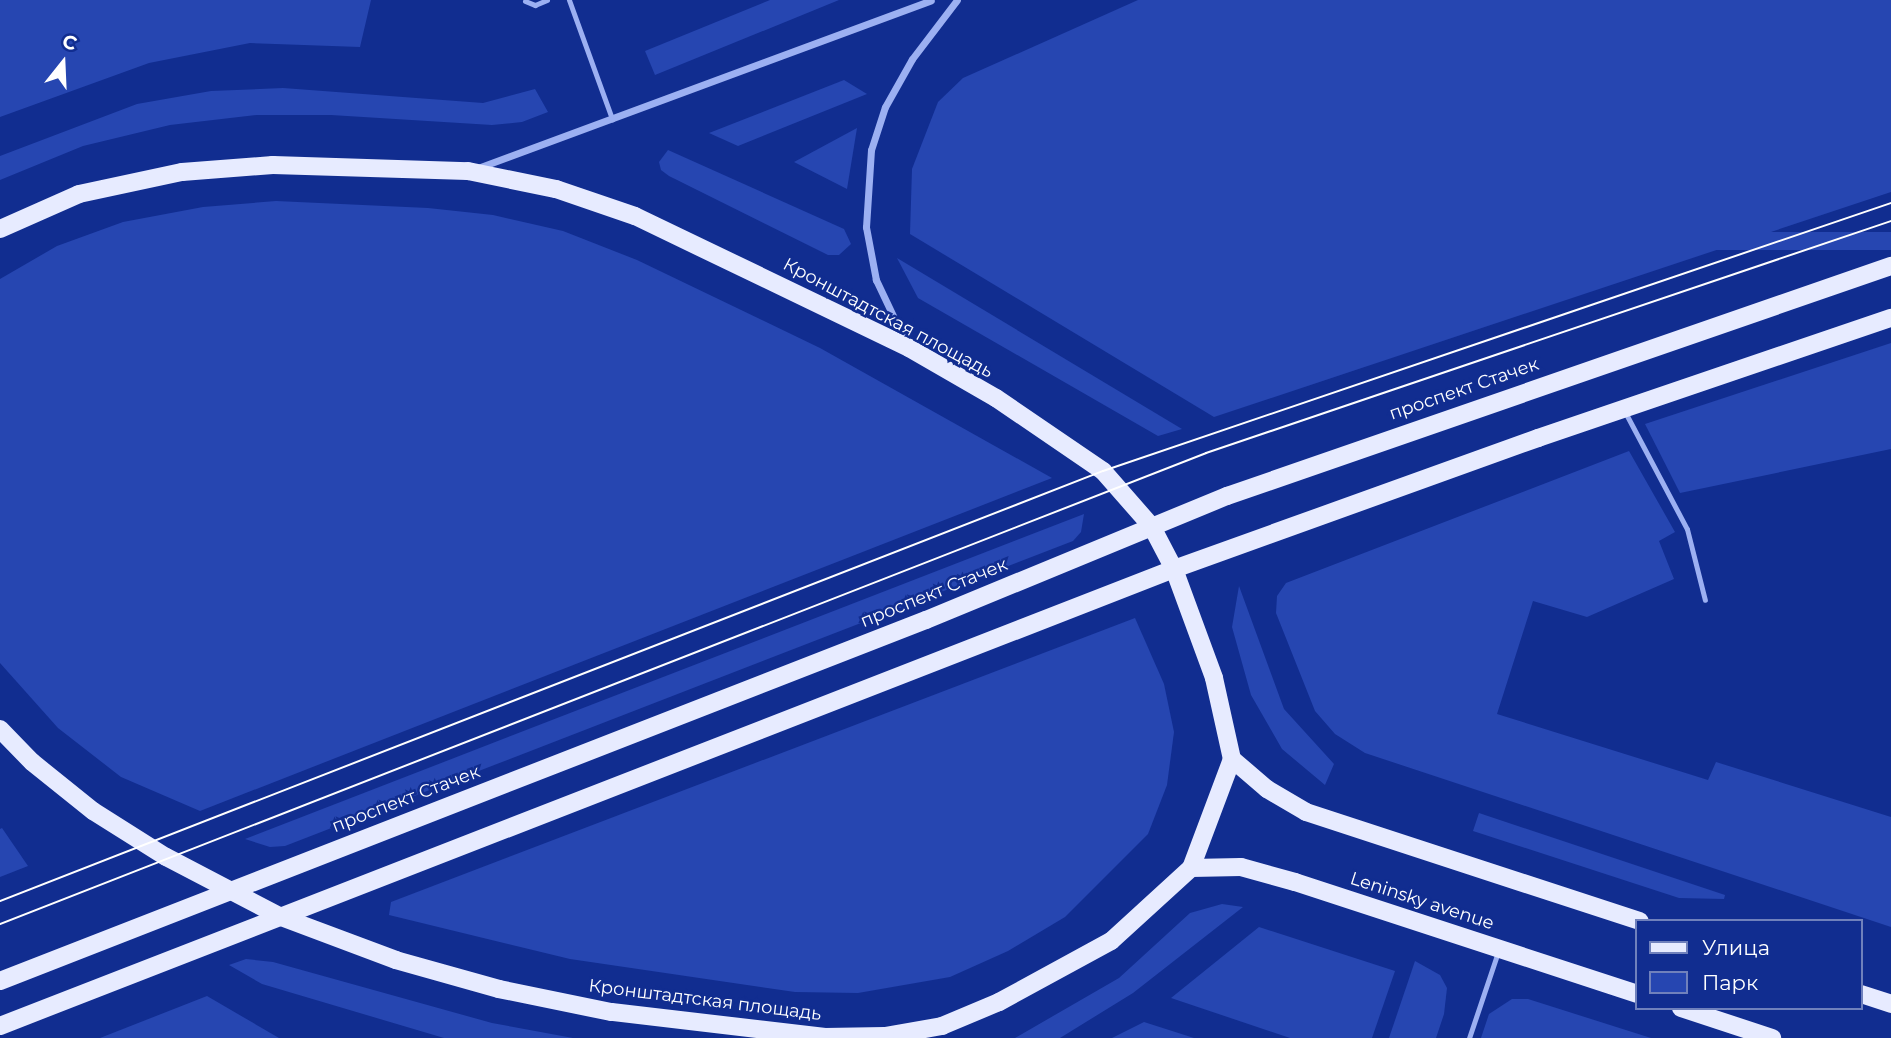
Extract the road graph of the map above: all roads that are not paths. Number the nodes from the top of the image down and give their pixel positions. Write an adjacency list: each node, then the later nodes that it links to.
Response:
1 (547, 0): 5 (lane)
2 (569, 0): 6 (lane)
3 (931, 0): 6 (street)
4 (957, 0): 11 (street)
5 (525, 1)
6 (612, 119): 7 (street)
7 (468, 171): 8 (main road, Кронштадтская площадь); 11 (main road, Кронштадтская площадь)
8 (0, 229)
9 (1891, 266): 13 (main road, проспект Стачек)
10 (1891, 318): 12 (main road)
11 (909, 348): 13 (main road, Кронштадтская площадь)
12 (1624, 409): 14 (main road); 15 (lane)
13 (1152, 527): 14 (main road, Кронштадтская площадь); 19 (main road, проспект Стачек)
14 (1174, 569): 17 (main road, Кронштадтская площадь); 20 (main road)
15 (1706, 600)
16 (0, 729): 19 (main road, Кронштадтская площадь)
17 (1232, 760): 18 (main road, Кронштадтская площадь); 21 (main road)
18 (1191, 868): 20 (main road, Кронштадтская площадь); 22 (main road, Leninsky avenue)
19 (229, 890): 20 (main road, Кронштадтская площадь); 23 (main road, проспект Стачек)
20 (281, 917): 28 (main road)
21 (1636, 920)
22 (1499, 949): 24 (main road, Leninsky avenue); 29 (lane)
23 (0, 981)
24 (1636, 994)
25 (1863, 995): 26 (main road)
26 (1891, 1004)
27 (1687, 1010): 30 (main road)
28 (0, 1026)
29 (1469, 1038)
30 (1772, 1038)

